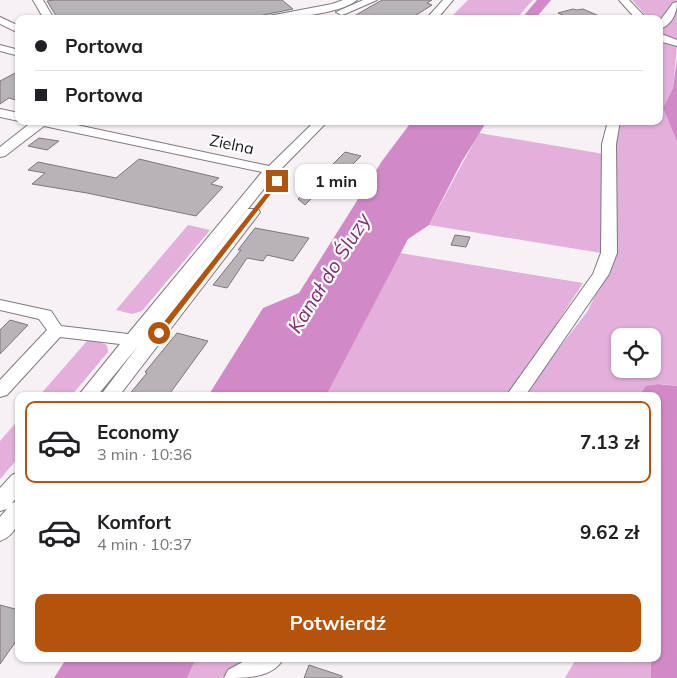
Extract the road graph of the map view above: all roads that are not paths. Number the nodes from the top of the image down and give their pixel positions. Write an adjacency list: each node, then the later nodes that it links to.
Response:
1 (38, 0): 10 (street)
2 (320, 0): 9 (street)
3 (352, 0): 9 (street)
4 (372, 0): 12 (street)
5 (448, 0): 13 (street)
6 (458, 0): 14 (street)
7 (624, 0): 15 (street)
8 (677, 5): 17 (street)
9 (334, 7): 11 (street)
10 (47, 15)
11 (291, 15)
12 (324, 15)
13 (435, 15)
14 (446, 15)
15 (638, 15)
16 (0, 20): 18 (street)
17 (663, 24)
18 (15, 28)
19 (663, 40): 20 (street)
20 (677, 44)
21 (0, 48): 22 (street)
22 (15, 52)
23 (0, 113): 24 (street)
24 (15, 116)
25 (36, 125): 30 (street)
26 (55, 125): 31 (street, Zielna)
27 (318, 125): 31 (street)
28 (330, 125): 31 (street)
29 (613, 125): 40 (street)
30 (0, 153)
31 (278, 171): 32 (street)
32 (235, 225): 35 (street); 36 (street)
33 (0, 305): 34 (street)
34 (56, 331): 35 (street); 37 (street)
35 (132, 340): 36 (street); 38 (street)
36 (151, 344): 39 (street)
37 (0, 391)
38 (90, 392)
39 (112, 392)
40 (518, 392)
41 (15, 485): 42 (street)
42 (0, 503)
43 (15, 514): 44 (street)
44 (0, 532)
45 (266, 662): 46 (street)
46 (237, 678)

